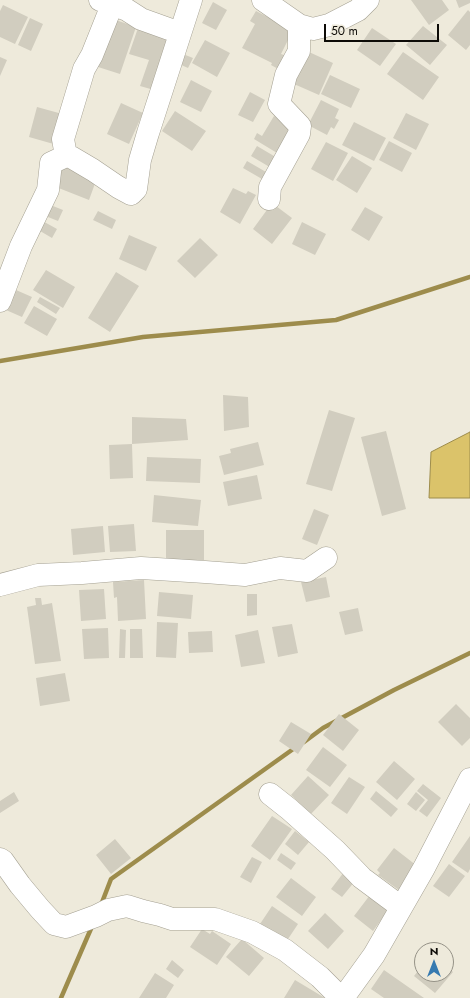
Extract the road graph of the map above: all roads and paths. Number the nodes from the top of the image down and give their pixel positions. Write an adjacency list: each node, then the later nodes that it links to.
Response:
1 (191, 0): 6 (street)
2 (262, 0): 5 (street)
3 (368, 0): 5 (street)
4 (108, 2): 6 (street); 7 (street)
5 (299, 25): 8 (street)
6 (180, 33): 7 (street)
7 (66, 156): 9 (street)
8 (269, 199)
9 (0, 300)
10 (326, 558): 11 (street)
11 (0, 585)
12 (470, 779): 15 (street)
13 (270, 794): 17 (street)
14 (470, 812): 15 (street)
15 (446, 826): 17 (street)
16 (0, 859): 18 (street)
17 (401, 907): 18 (street)
18 (342, 998)

